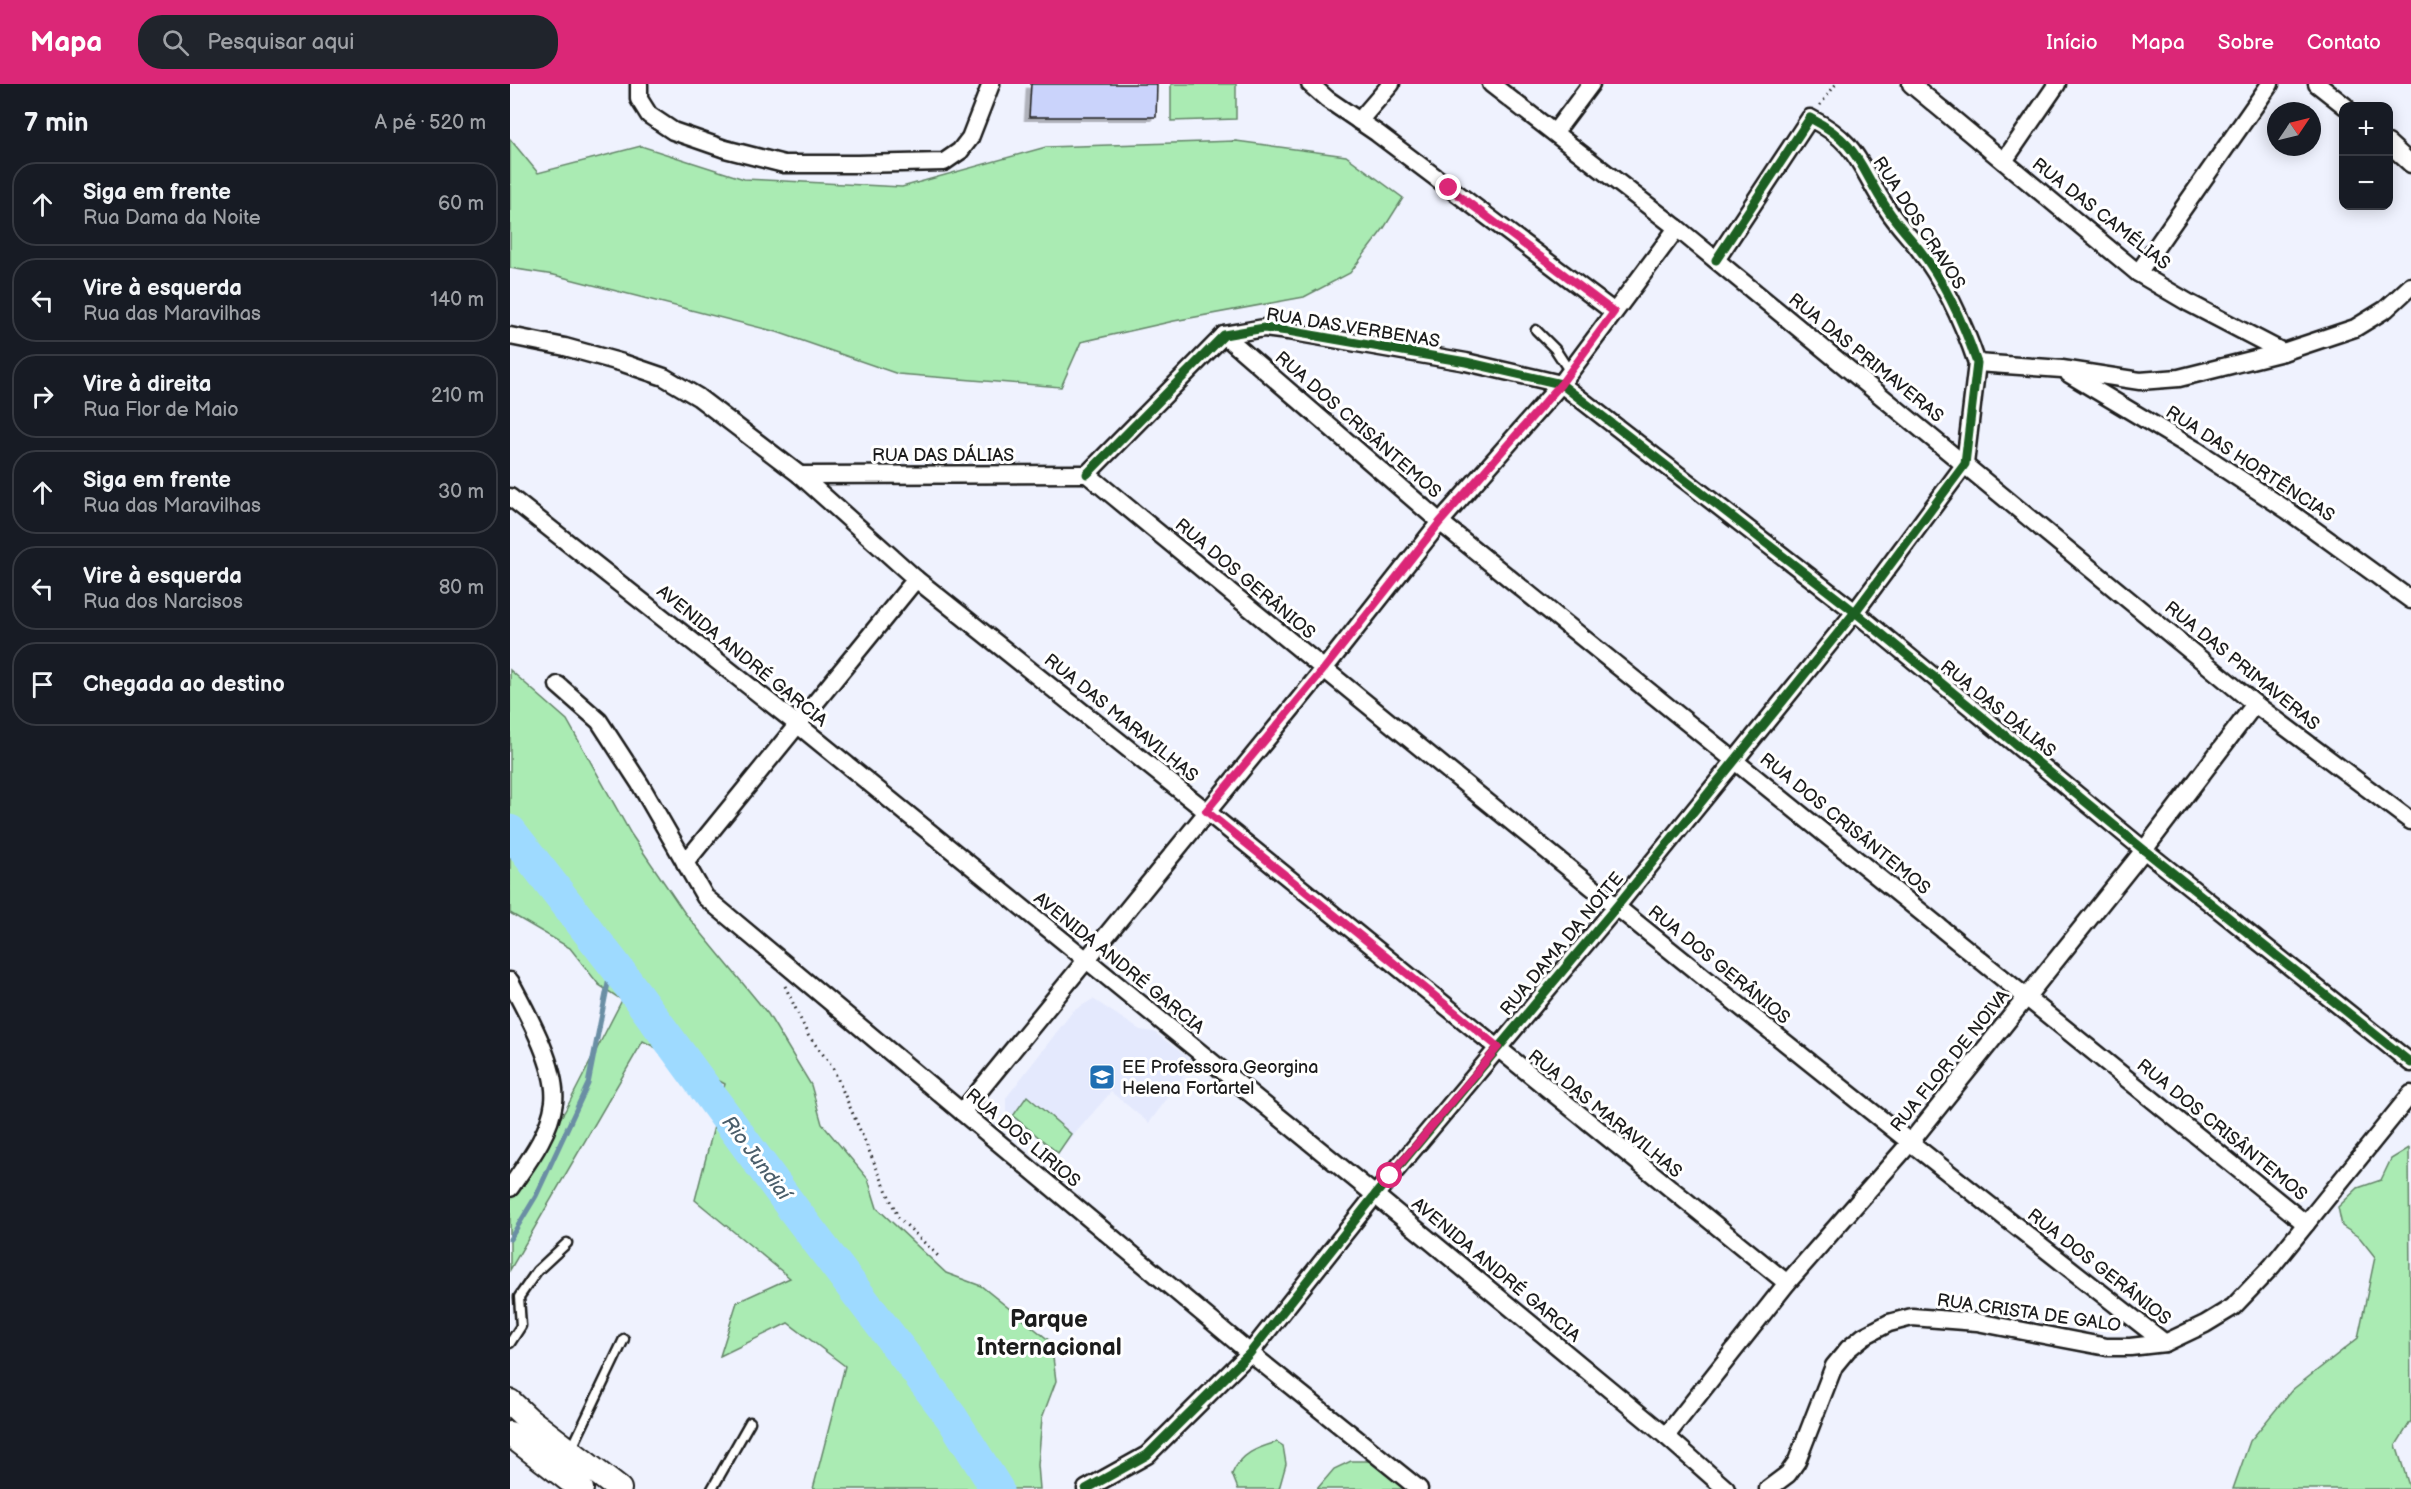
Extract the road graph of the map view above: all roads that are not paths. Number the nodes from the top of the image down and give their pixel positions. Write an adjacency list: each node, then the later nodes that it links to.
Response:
1 (639, 84): 2 (street)
2 (991, 84)
3 (1310, 84): 12 (street)
4 (1391, 84): 12 (street)
5 (1491, 84): 13 (street, RUA DAS PRIMAVERAS)
6 (1591, 84): 13 (street)
7 (1911, 84): 15 (street, RUA DAS CAMÉLIAS)
8 (2057, 84): 15 (street)
9 (2270, 84): 19 (street)
10 (2318, 84): 11 (street)
11 (2340, 102)
12 (1359, 122): 21 (street)
13 (1555, 132): 17 (street, RUA DAS PRIMAVERAS)
14 (2393, 148): 16 (street)
15 (2004, 161): 19 (street, RUA DAS CAMÉLIAS)
16 (2411, 164)
17 (1677, 228): 18 (street, RUA DAS PRIMAVERAS); 21 (street)
18 (1716, 260): 26 (street, RUA DOS CRAVOS); 29 (street, RUA DAS PRIMAVERAS)
19 (2138, 273): 25 (street, RUA DAS CAMÉLIAS)
20 (2411, 286): 25 (street)
21 (1614, 312): 28 (street)
22 (1536, 330): 28 (lane)
23 (1224, 335): 28 (street, RUA DAS VERBENAS); 30 (street); 34 (street, RUA DOS CRISÂNTEMOS)
24 (510, 336): 31 (street, RUA DAS MARAVILHAS)
25 (2283, 352): 27 (street)
26 (1977, 363): 27 (street); 29 (street, RUA DAMA DA NOITE)
27 (2062, 369): 36 (street, RUA DAS HORTÊNCIAS)
28 (1566, 378): 34 (street); 37 (street, RUA DAS DÁLIAS)
29 (1965, 464): 37 (street, RUA DAMA DA NOITE); 40 (street, RUA DAS PRIMAVERAS)
30 (1087, 474): 31 (street, RUA DAS DÁLIAS); 38 (street, RUA DOS GERÂNIOS)
31 (800, 475): 35 (street, RUA DAS MARAVILHAS)
32 (510, 489): 33 (street, AVENIDA ANDRÉ GARCIA)
33 (516, 502): 41 (street, AVENIDA ANDRÉ GARCIA)
34 (1440, 522): 38 (street); 42 (street, RUA DOS CRISÂNTEMOS)
35 (916, 579): 41 (street); 43 (street, RUA DAS MARAVILHAS)
36 (2411, 600)
37 (1855, 612): 42 (street, RUA DAMA DA NOITE); 45 (street, RUA DAS DÁLIAS)
38 (1324, 669): 43 (street); 47 (street, RUA DOS GERÂNIOS)
39 (558, 686): 46 (street, RUA DOS LIRIOS)
40 (2255, 704): 44 (street, RUA DAS PRIMAVERAS); 45 (street, RUA FLOR DE NOIVA)
41 (797, 724): 46 (street); 48 (street, AVENIDA ANDRÉ GARCIA)
42 (1735, 760): 47 (street, RUA DAMA DA NOITE); 50 (street, RUA DOS CRISÂNTEMOS)
43 (1206, 811): 48 (street); 51 (street, RUA DAS MARAVILHAS)
44 (2411, 821)
45 (2144, 850): 50 (street, RUA FLOR DE NOIVA); 52 (street, RUA DAS DÁLIAS)
46 (685, 863): 54 (street, RUA DOS LIRIOS)
47 (1617, 906): 51 (street, RUA DAMA DA NOITE); 55 (street, RUA DOS GERÂNIOS)
48 (1087, 962): 54 (street); 57 (street, AVENIDA ANDRÉ GARCIA)
49 (510, 981): 56 (street)
50 (2027, 997): 55 (street, RUA FLOR DE NOIVA); 58 (street, RUA DOS CRISÂNTEMOS)
51 (1498, 1047): 57 (street, RUA DAMA DA NOITE); 60 (street, RUA DAS MARAVILHAS)
52 (2411, 1063)
53 (2411, 1094): 58 (street, RUA CRISTA DE GALO)
54 (962, 1112): 64 (street, RUA DOS LIRIOS)
55 (1909, 1144): 60 (street, RUA FLOR DE NOIVA); 63 (street, RUA DOS GERÂNIOS)
56 (510, 1188)
57 (1375, 1195): 64 (street, RUA DAMA DA NOITE); 68 (street, AVENIDA ANDRÉ GARCIA)
58 (2306, 1224): 63 (street, RUA CRISTA DE GALO)
59 (567, 1243): 62 (lane)
60 (1787, 1283): 68 (street, RUA FLOR DE NOIVA)
61 (624, 1340): 69 (lane)
62 (510, 1343)
63 (2165, 1343): 76 (street, RUA CRISTA DE GALO)
64 (1250, 1353): 73 (street, RUA DAMA DA NOITE); 74 (street, RUA DOS LIRIOS)
65 (510, 1402): 69 (main road)
66 (750, 1422): 72 (lane)
67 (510, 1434): 70 (main road)
68 (1666, 1436): 75 (street, AVENIDA ANDRÉ GARCIA)
69 (570, 1452): 71 (main road)
70 (581, 1489)
71 (619, 1489)
72 (712, 1489)
73 (1086, 1489)
74 (1419, 1489)
75 (1726, 1489)
76 (1768, 1489)

